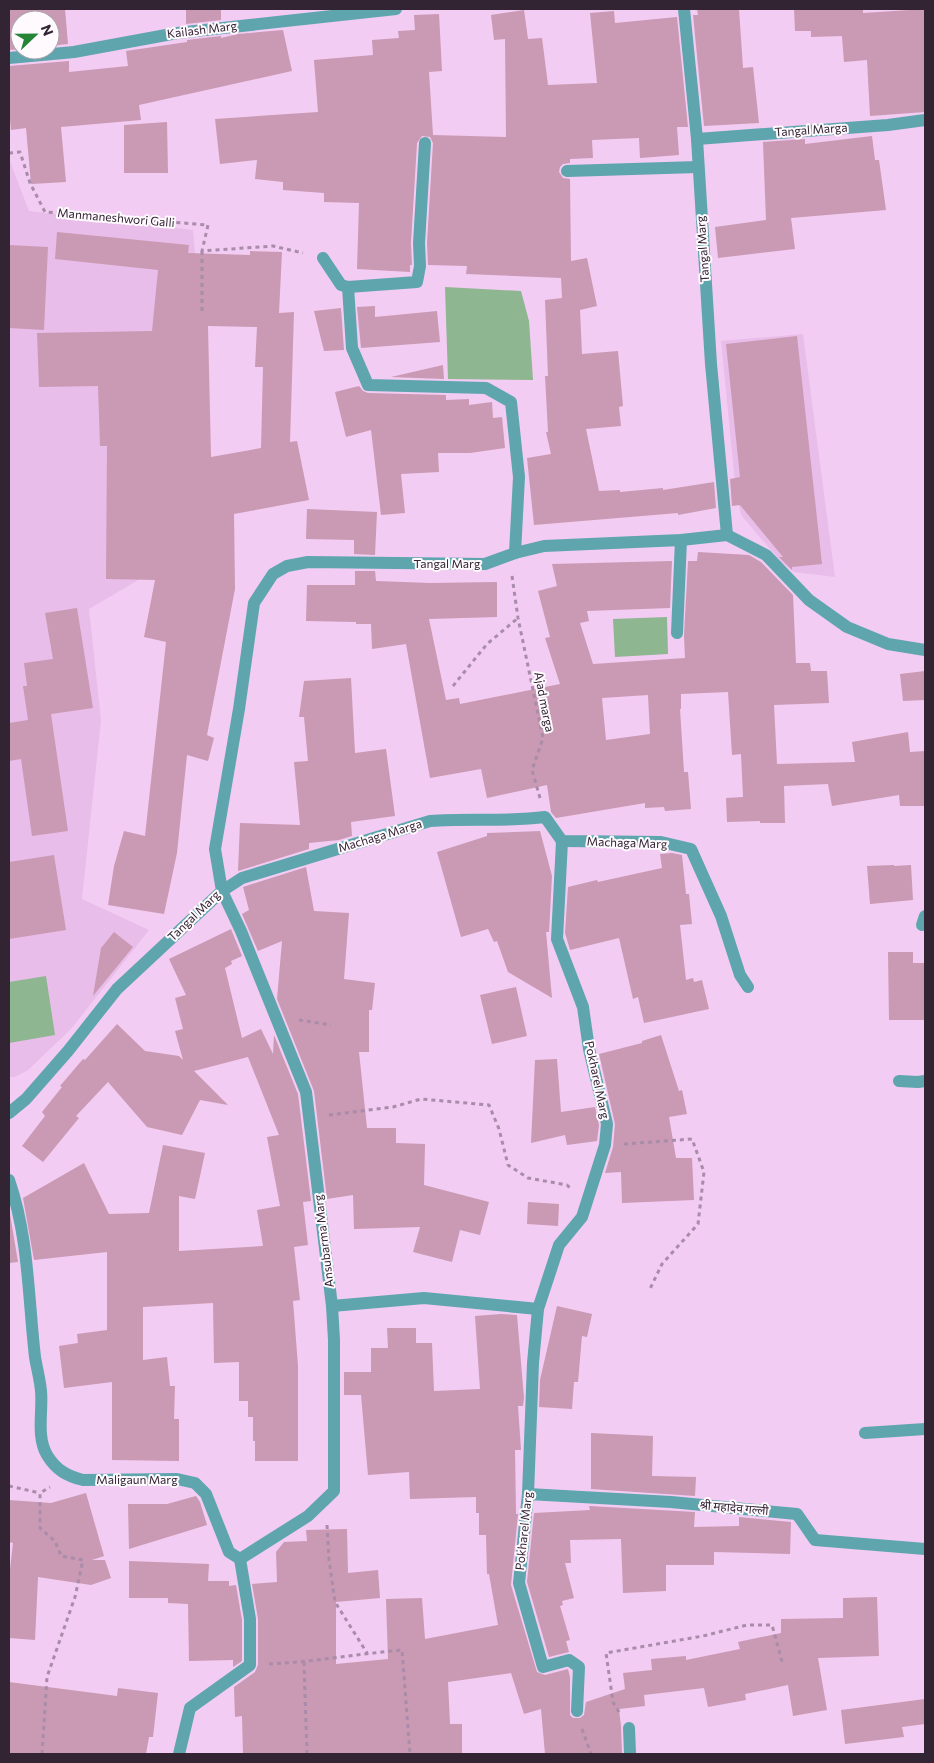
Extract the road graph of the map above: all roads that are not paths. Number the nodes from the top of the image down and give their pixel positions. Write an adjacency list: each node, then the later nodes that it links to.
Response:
1 (396, 9): 3 (street, Kailash Marg)
2 (684, 9): 5 (street, Tangal Marg)
3 (9, 58)
4 (925, 120): 5 (street, Tangal Marga)
5 (697, 139): 7 (street, Tangal Marg)
6 (425, 143): 10 (street)
7 (698, 167): 8 (street); 11 (street, Tangal Marg)
8 (567, 172)
9 (323, 258): 10 (street)
10 (348, 287): 13 (street)
11 (727, 535): 12 (street, Tangal Marg); 15 (street)
12 (681, 540): 13 (street, Tangal Marg); 14 (street)
13 (515, 553): 17 (street, Tangal Marg)
14 (678, 633)
15 (925, 650)
16 (562, 841): 17 (street, Machaga Marga); 18 (street, Machaga Marg); 24 (street, Pokharel Marg)
17 (222, 890): 21 (street, Tangal Marg); 23 (street, Ansubarma Marg)
18 (748, 987)
19 (899, 1081): 20 (street)
20 (925, 1081)
21 (9, 1113)
22 (9, 1180): 29 (street, Maligaun Marg)
23 (332, 1306): 24 (street); 29 (street, Ansubarma Marg)
24 (538, 1309): 27 (street, Pokharel Marg)
25 (925, 1429): 26 (street)
26 (865, 1433)
27 (528, 1494): 28 (street, श्री महादेव गल्ली); 30 (street, Pokharel Marg)
28 (925, 1549)
29 (240, 1559): 32 (street)
30 (577, 1711)
31 (629, 1728): 33 (street)
32 (179, 1754)
33 (630, 1754)

